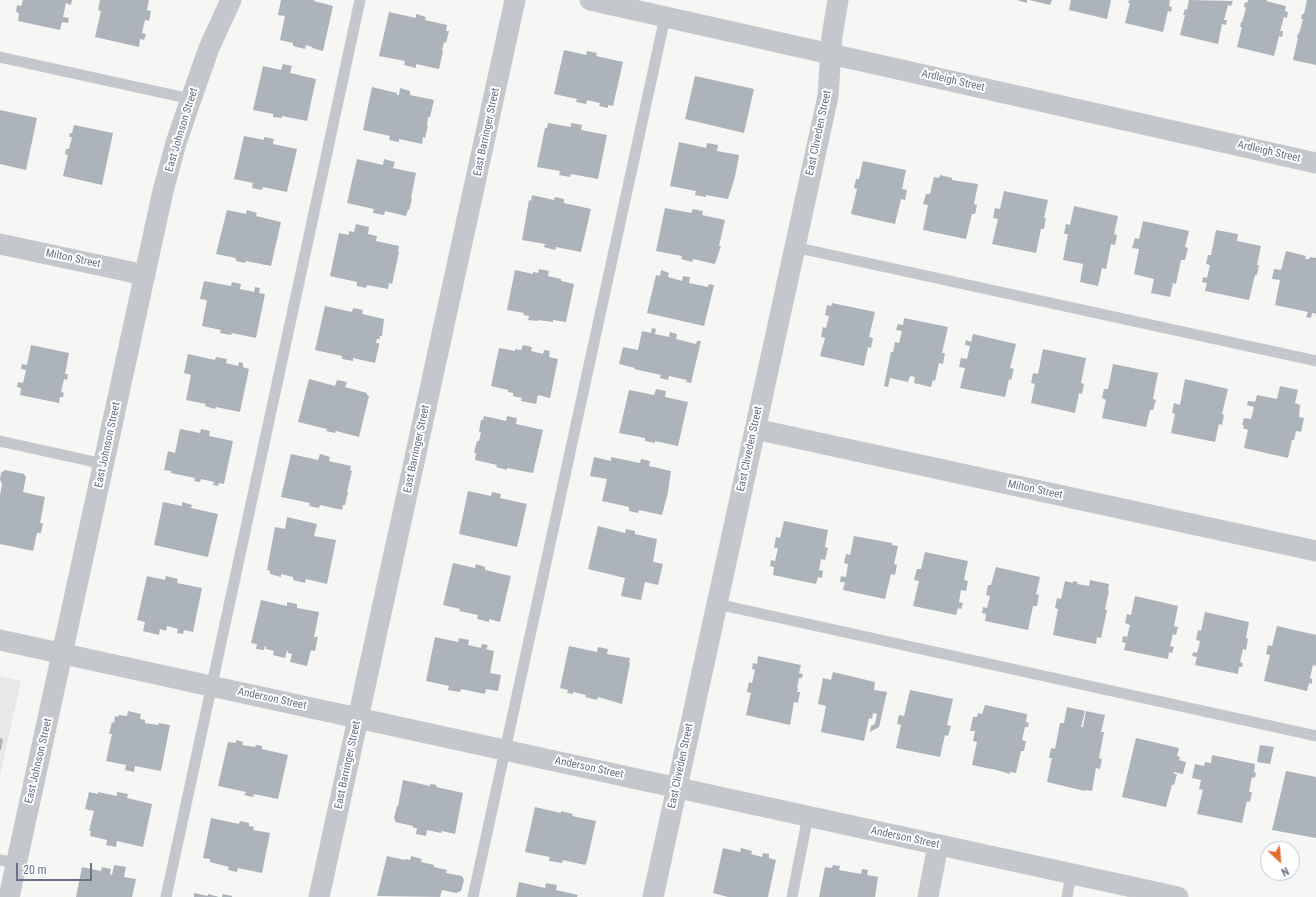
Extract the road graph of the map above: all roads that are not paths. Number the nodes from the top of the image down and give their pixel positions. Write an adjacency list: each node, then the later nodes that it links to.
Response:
1 (231, 0): 9 (street, East Johnson Street)
2 (360, 0): 22 (lane)
3 (515, 0): 23 (street, East Barringer Street)
4 (590, 0): 6 (street, Ardleigh Street)
5 (838, 0): 7 (street, East Cliveden Street)
6 (665, 17): 7 (street, Ardleigh Street); 25 (lane)
7 (831, 54): 10 (street, Ardleigh Street); 12 (street, East Cliveden Street)
8 (0, 57): 9 (lane)
9 (191, 98): 13 (street, East Johnson Street)
10 (1316, 163)
11 (0, 244): 13 (street, Milton Street)
12 (794, 247): 14 (lane); 15 (street, East Cliveden Street)
13 (145, 275): 17 (street, East Johnson Street)
14 (1316, 361)
15 (755, 429): 18 (street, Milton Street); 19 (street, East Cliveden Street)
16 (0, 441): 17 (lane)
17 (104, 464): 21 (street, East Johnson Street)
18 (1316, 551)
19 (717, 604): 24 (lane); 26 (street, East Cliveden Street)
20 (0, 640): 21 (street, Anderson Street)
21 (63, 654): 22 (street, Anderson Street); 29 (street, East Johnson Street)
22 (212, 686): 23 (street, Anderson Street); 32 (lane)
23 (358, 718): 25 (street, Anderson Street); 33 (street, East Barringer Street)
24 (1316, 736)
25 (506, 750): 26 (street, Anderson Street); 34 (lane)
26 (677, 788): 27 (street, Anderson Street); 35 (street, East Cliveden Street)
27 (808, 816): 28 (street, Anderson Street); 36 (lane)
28 (938, 845): 30 (street, Anderson Street); 37 (street)
29 (8, 861): 31 (street, East Johnson Street)
30 (1071, 874): 38 (lane); 39 (street, Anderson Street)
31 (9, 897)
32 (166, 897)
33 (319, 897)
34 (473, 897)
35 (653, 897)
36 (792, 897)
37 (928, 897)
38 (1067, 897)
39 (1178, 897)

